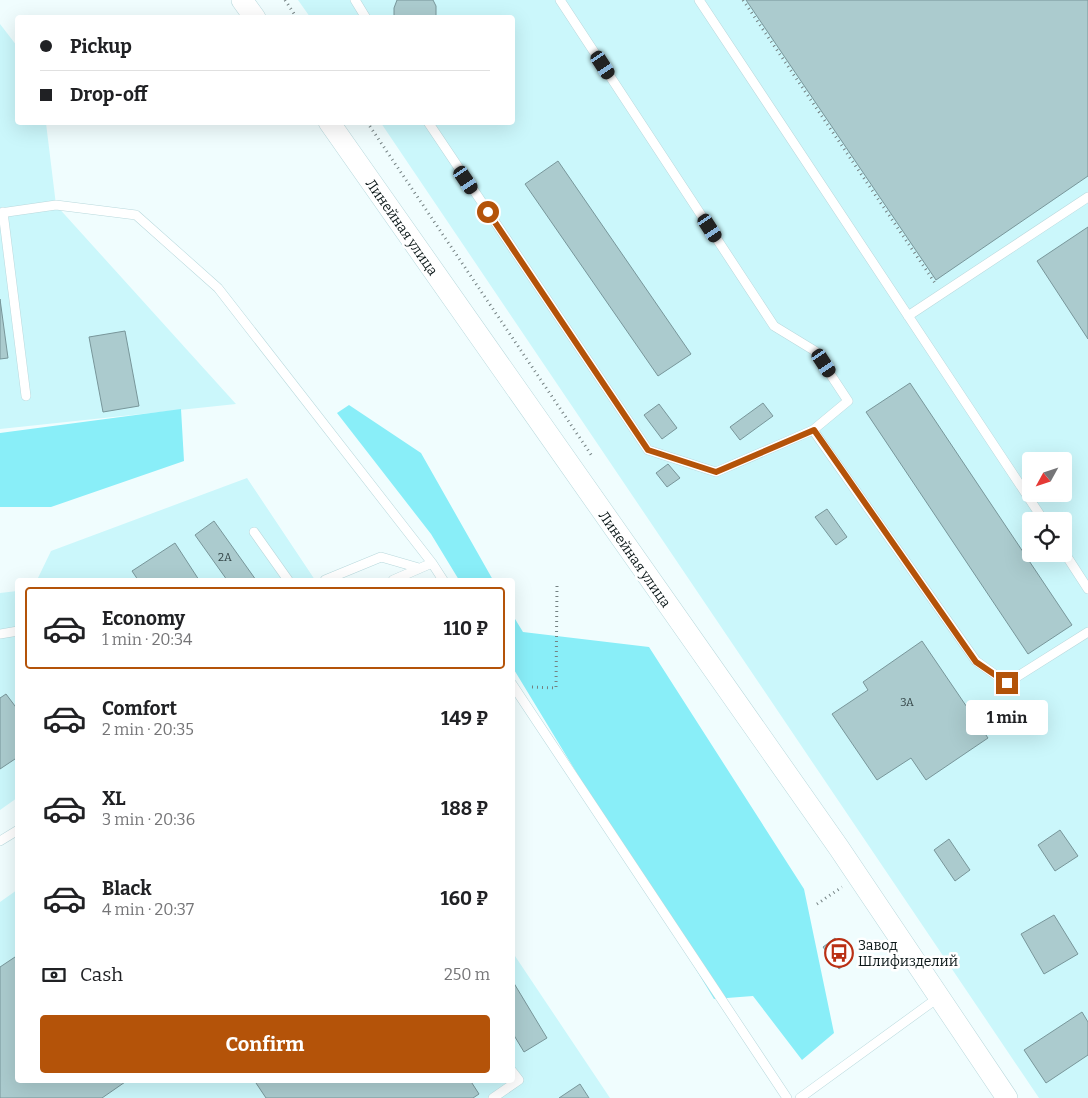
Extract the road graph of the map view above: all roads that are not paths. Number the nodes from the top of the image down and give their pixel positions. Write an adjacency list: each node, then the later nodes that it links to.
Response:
1 (242, 0): 5 (street)
2 (355, 0): 6 (lane)
3 (560, 0): 13 (lane)
4 (699, 0): 11 (lane)
5 (253, 15)
6 (364, 15)
7 (331, 125): 30 (street, Линейная улица)
8 (430, 125): 13 (lane)
9 (1088, 197): 11 (lane)
10 (2, 213): 12 (lane); 17 (lane)
11 (908, 316): 14 (lane)
12 (26, 396)
13 (814, 430): 25 (lane)
14 (1038, 512)
15 (254, 532): 19 (lane)
16 (1070, 562): 23 (lane)
17 (432, 563): 18 (lane); 22 (lane)
18 (420, 568): 20 (lane); 21 (lane)
19 (287, 578)
20 (329, 578)
21 (398, 578)
22 (442, 578)
23 (1088, 589)
24 (15, 632): 26 (lane)
25 (1088, 632)
26 (0, 634)
27 (515, 688): 33 (lane)
28 (15, 832): 29 (lane)
29 (0, 841)
30 (939, 997): 34 (lane); 35 (street, Линейная улица)
31 (515, 1083): 32 (lane)
32 (493, 1098)
33 (788, 1098)
34 (800, 1098)
35 (1007, 1098)

